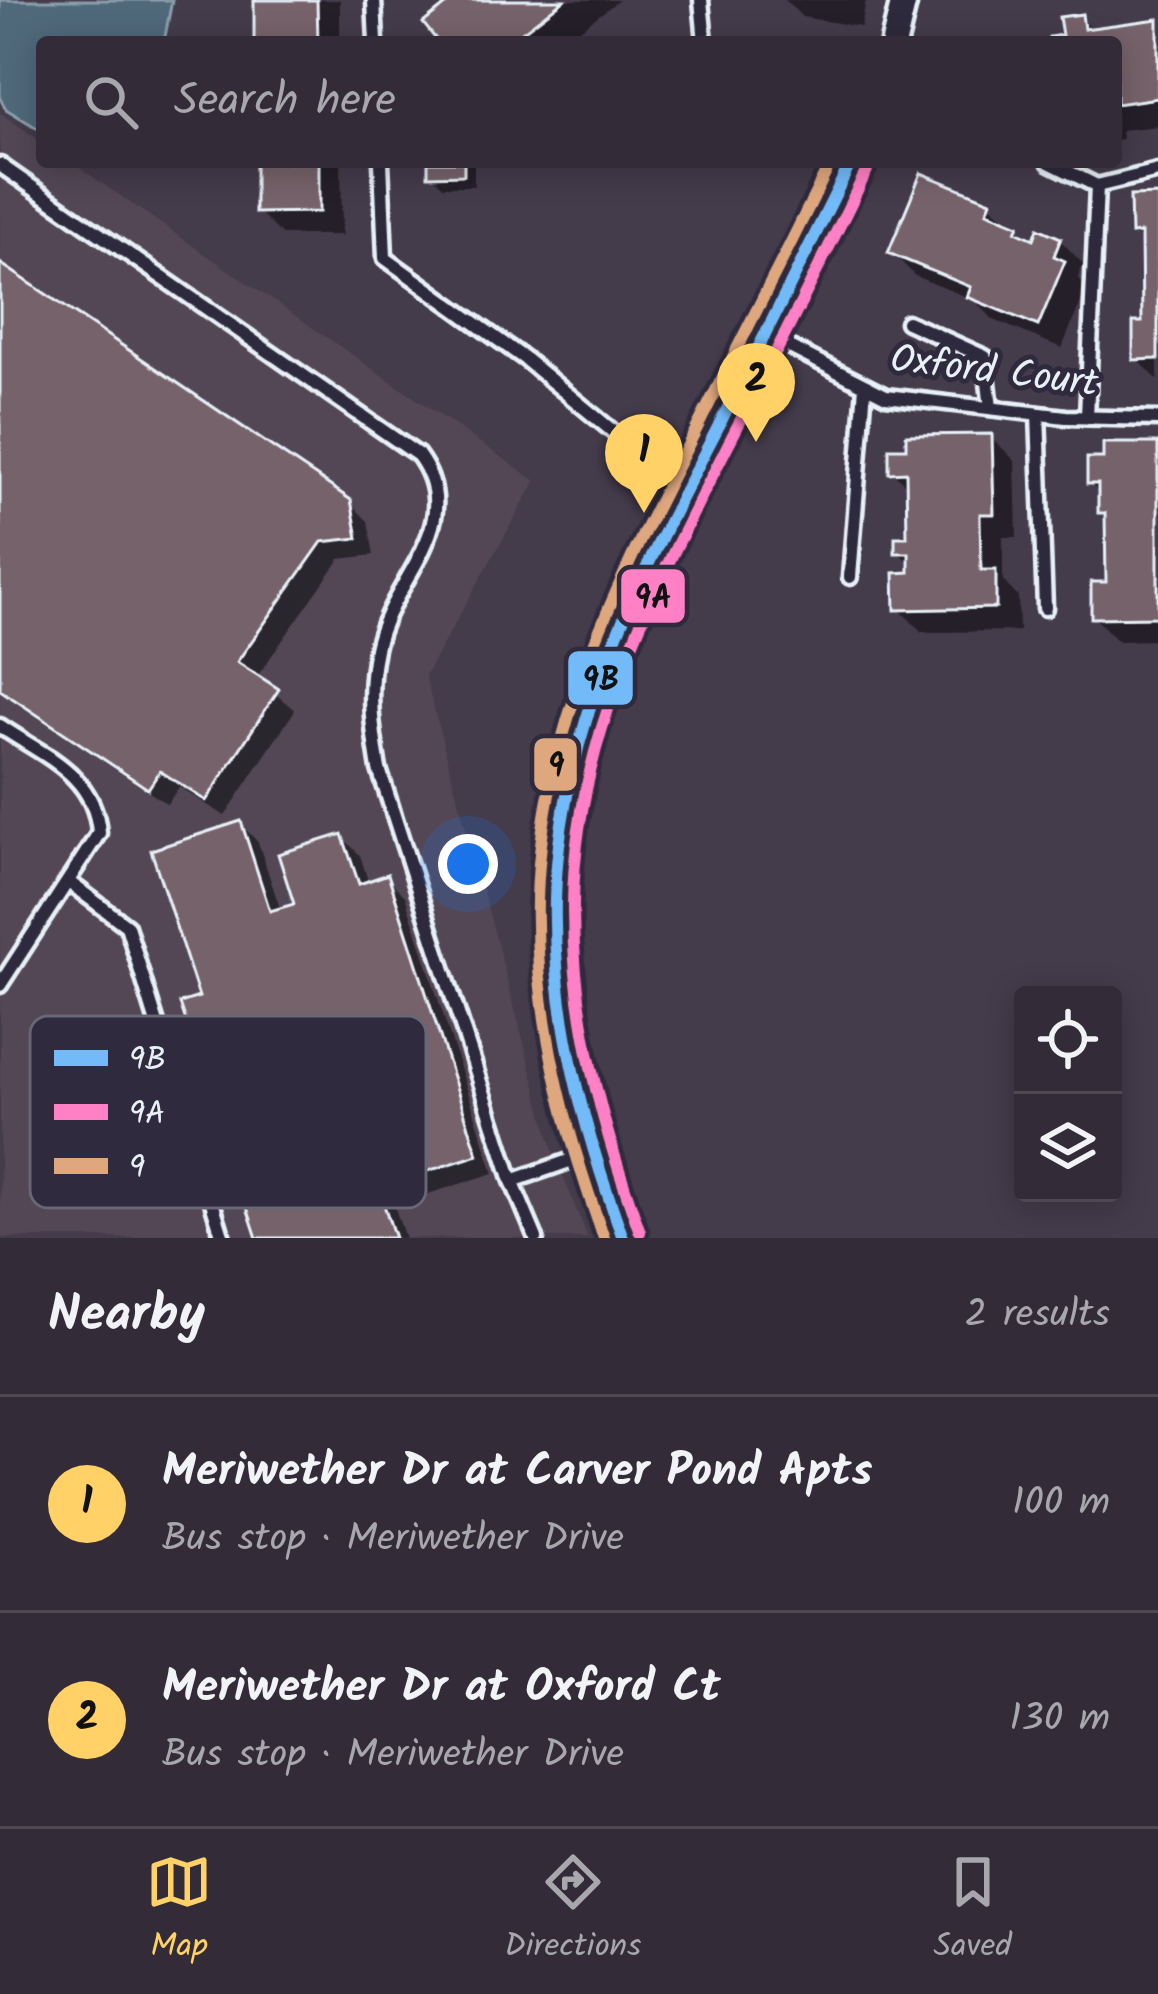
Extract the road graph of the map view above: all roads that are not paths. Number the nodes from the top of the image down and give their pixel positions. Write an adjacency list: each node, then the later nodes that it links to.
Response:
1 (374, 0): 4 (lane)
2 (701, 0): 5 (lane)
3 (904, 0): 6 (street)
4 (376, 36)
5 (704, 36)
6 (895, 36)
7 (0, 165): 28 (lane)
8 (381, 168): 20 (lane)
9 (848, 168): 14 (street)
10 (1061, 168): 12 (lane)
11 (1158, 171): 12 (lane)
12 (1097, 186): 18 (lane)
13 (907, 322): 16 (lane)
14 (765, 334): 15 (lane, Oxford Court); 20 (street)
15 (865, 386): 16 (lane, Oxford Court); 21 (lane)
16 (991, 408): 17 (lane, Oxford Court)
17 (1038, 414): 18 (lane, Oxford Court); 22 (lane)
18 (1087, 417): 19 (lane, Oxford Court)
19 (1158, 418)
20 (685, 491): 27 (street)
21 (850, 577)
22 (1045, 608)
23 (0, 726): 24 (lane)
24 (70, 883): 25 (lane); 26 (lane)
25 (0, 985)
26 (155, 1016)
27 (592, 1153): 28 (lane); 32 (street)
28 (512, 1181): 31 (lane)
29 (214, 1208): 30 (lane)
30 (223, 1238)
31 (536, 1238)
32 (623, 1238)

